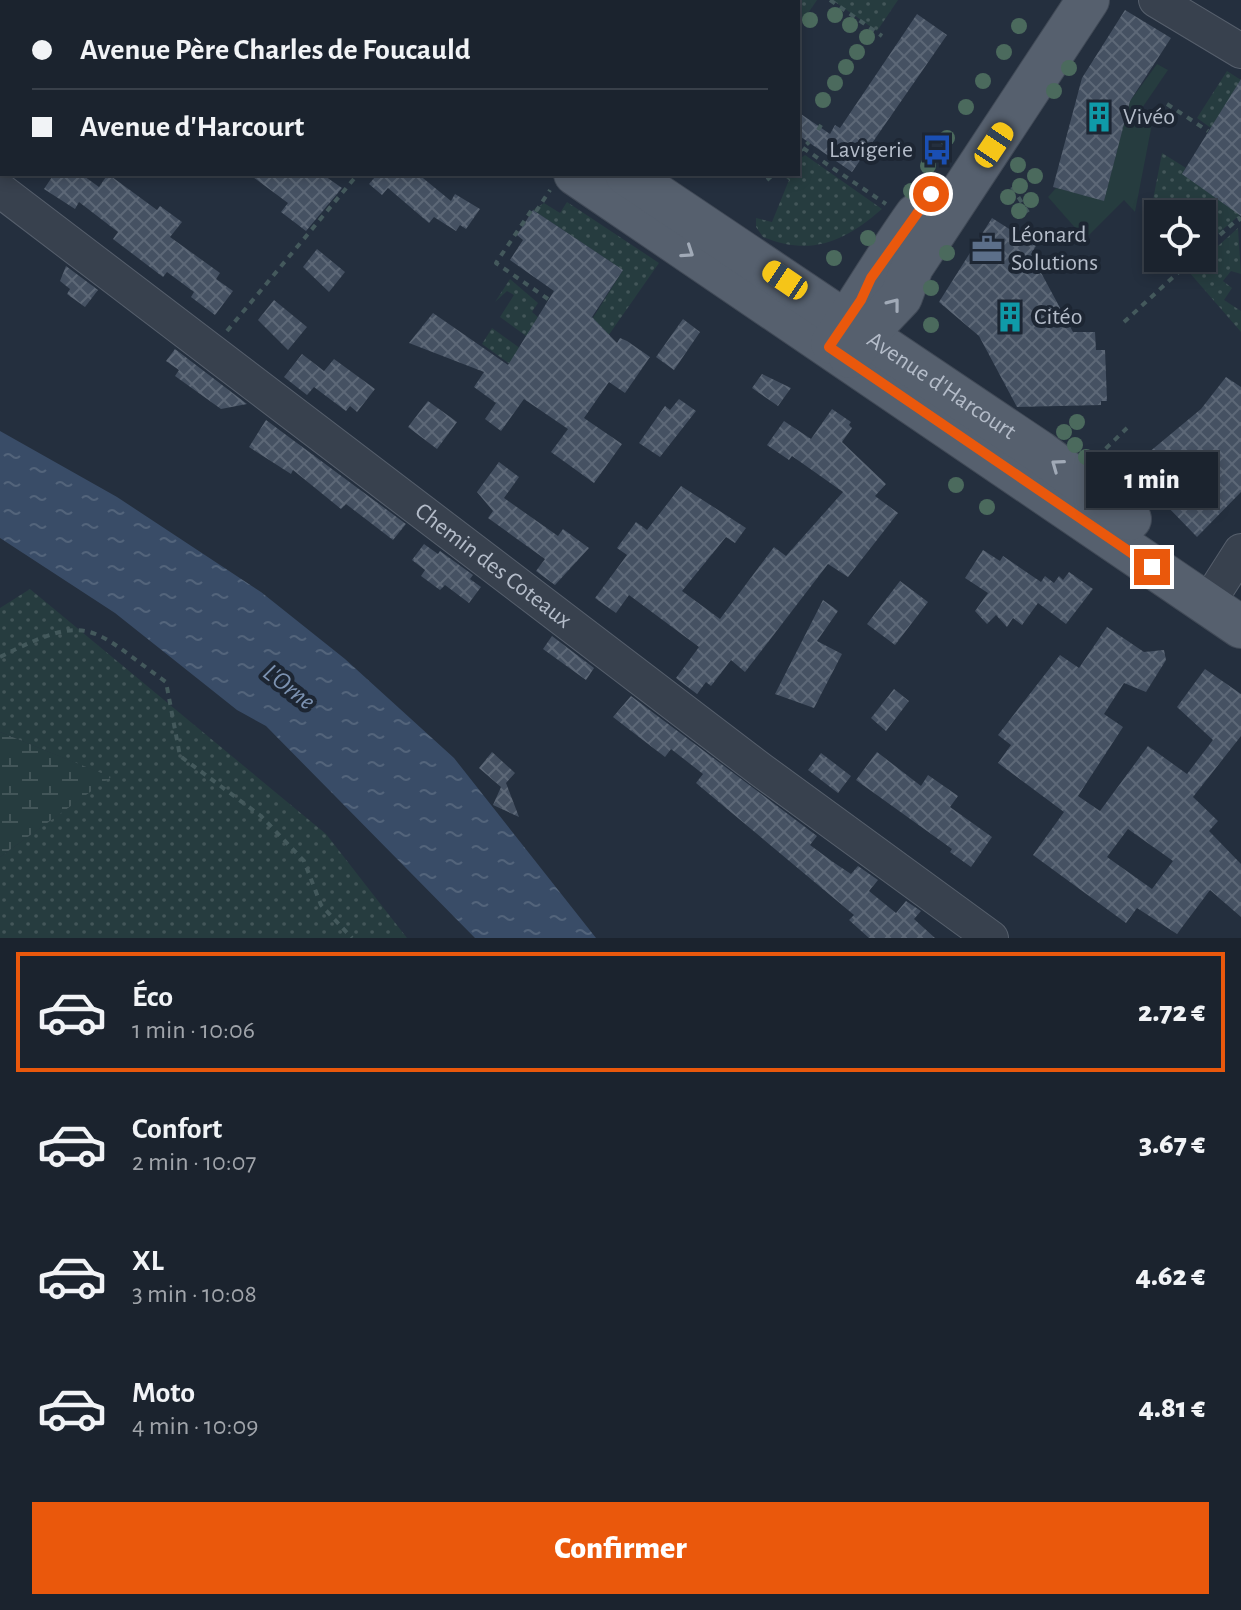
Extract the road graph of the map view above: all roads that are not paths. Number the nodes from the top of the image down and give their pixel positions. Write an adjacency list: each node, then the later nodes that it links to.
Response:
1 (1058, 0): 6 (main road)
2 (1088, 0): 6 (main road)
3 (1156, 0): 4 (street)
4 (1241, 51)
5 (629, 176): 9 (main road, Avenue d'Harcourt)
6 (959, 176): 9 (main road)
7 (560, 186): 9 (main road, Avenue d'Harcourt, one-way to 9)
8 (0, 190): 13 (street, Chemin des Coteaux)
9 (847, 341): 11 (main road, Avenue d'Harcourt, one-way to 9); 12 (main road, Avenue d'Harcourt)
10 (1241, 551): 11 (street)
11 (1229, 602)
12 (1241, 627)
13 (991, 938)

